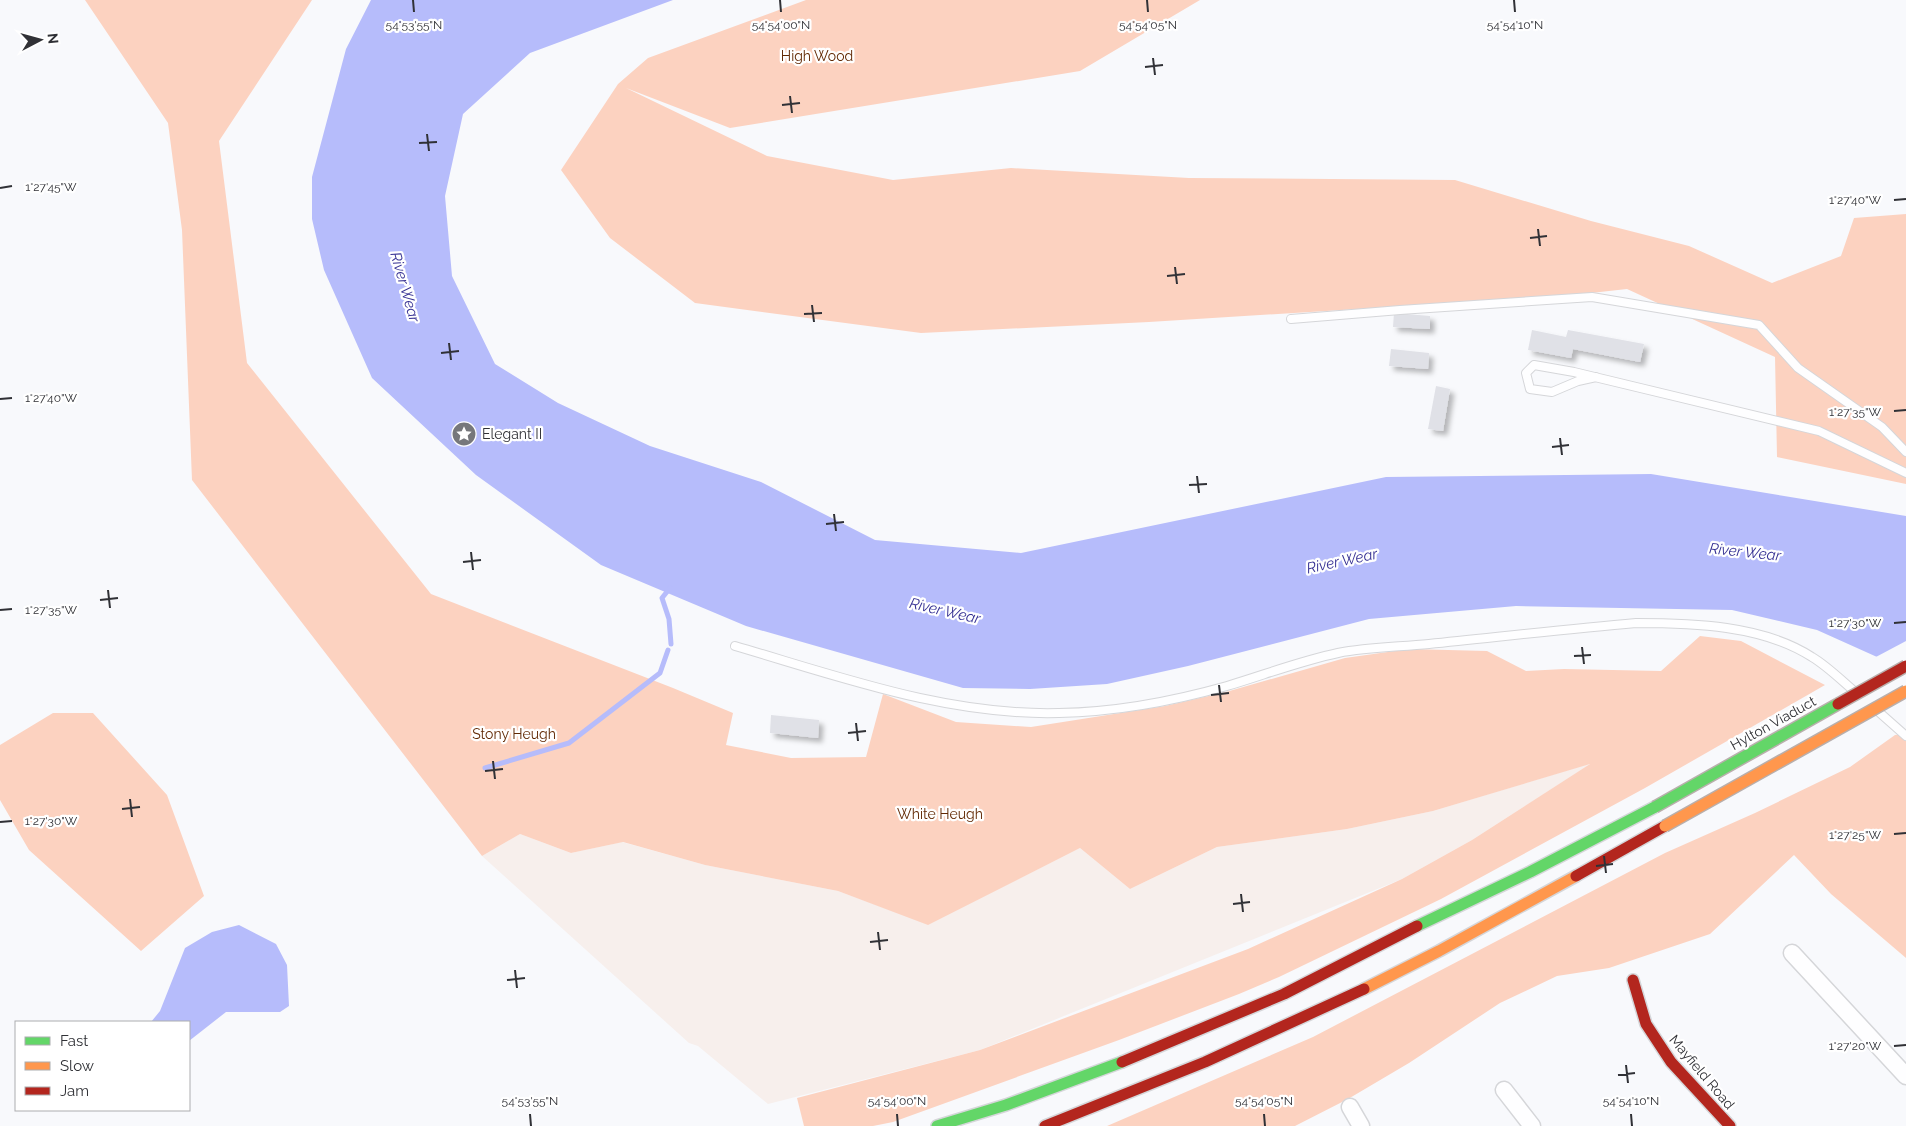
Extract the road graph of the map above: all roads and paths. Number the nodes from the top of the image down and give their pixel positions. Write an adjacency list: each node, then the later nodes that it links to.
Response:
1 (1291, 320): 3 (lane)
2 (1596, 377): 2 (lane); 4 (lane)
3 (1906, 452)
4 (1906, 473)
5 (735, 646): 8 (lane)
6 (1906, 666): 14 (main road, Hylton Viaduct, bridge)
7 (1906, 691): 15 (main road, bridge)
8 (1906, 736)
9 (1792, 953): 11 (street)
10 (1633, 980): 18 (main road, Mayfield Road)
11 (1906, 1076)
12 (1504, 1090): 17 (street)
13 (1350, 1107): 16 (street)
14 (937, 1126)
15 (1045, 1126)
16 (1361, 1126)
17 (1532, 1126)
18 (1730, 1126)

